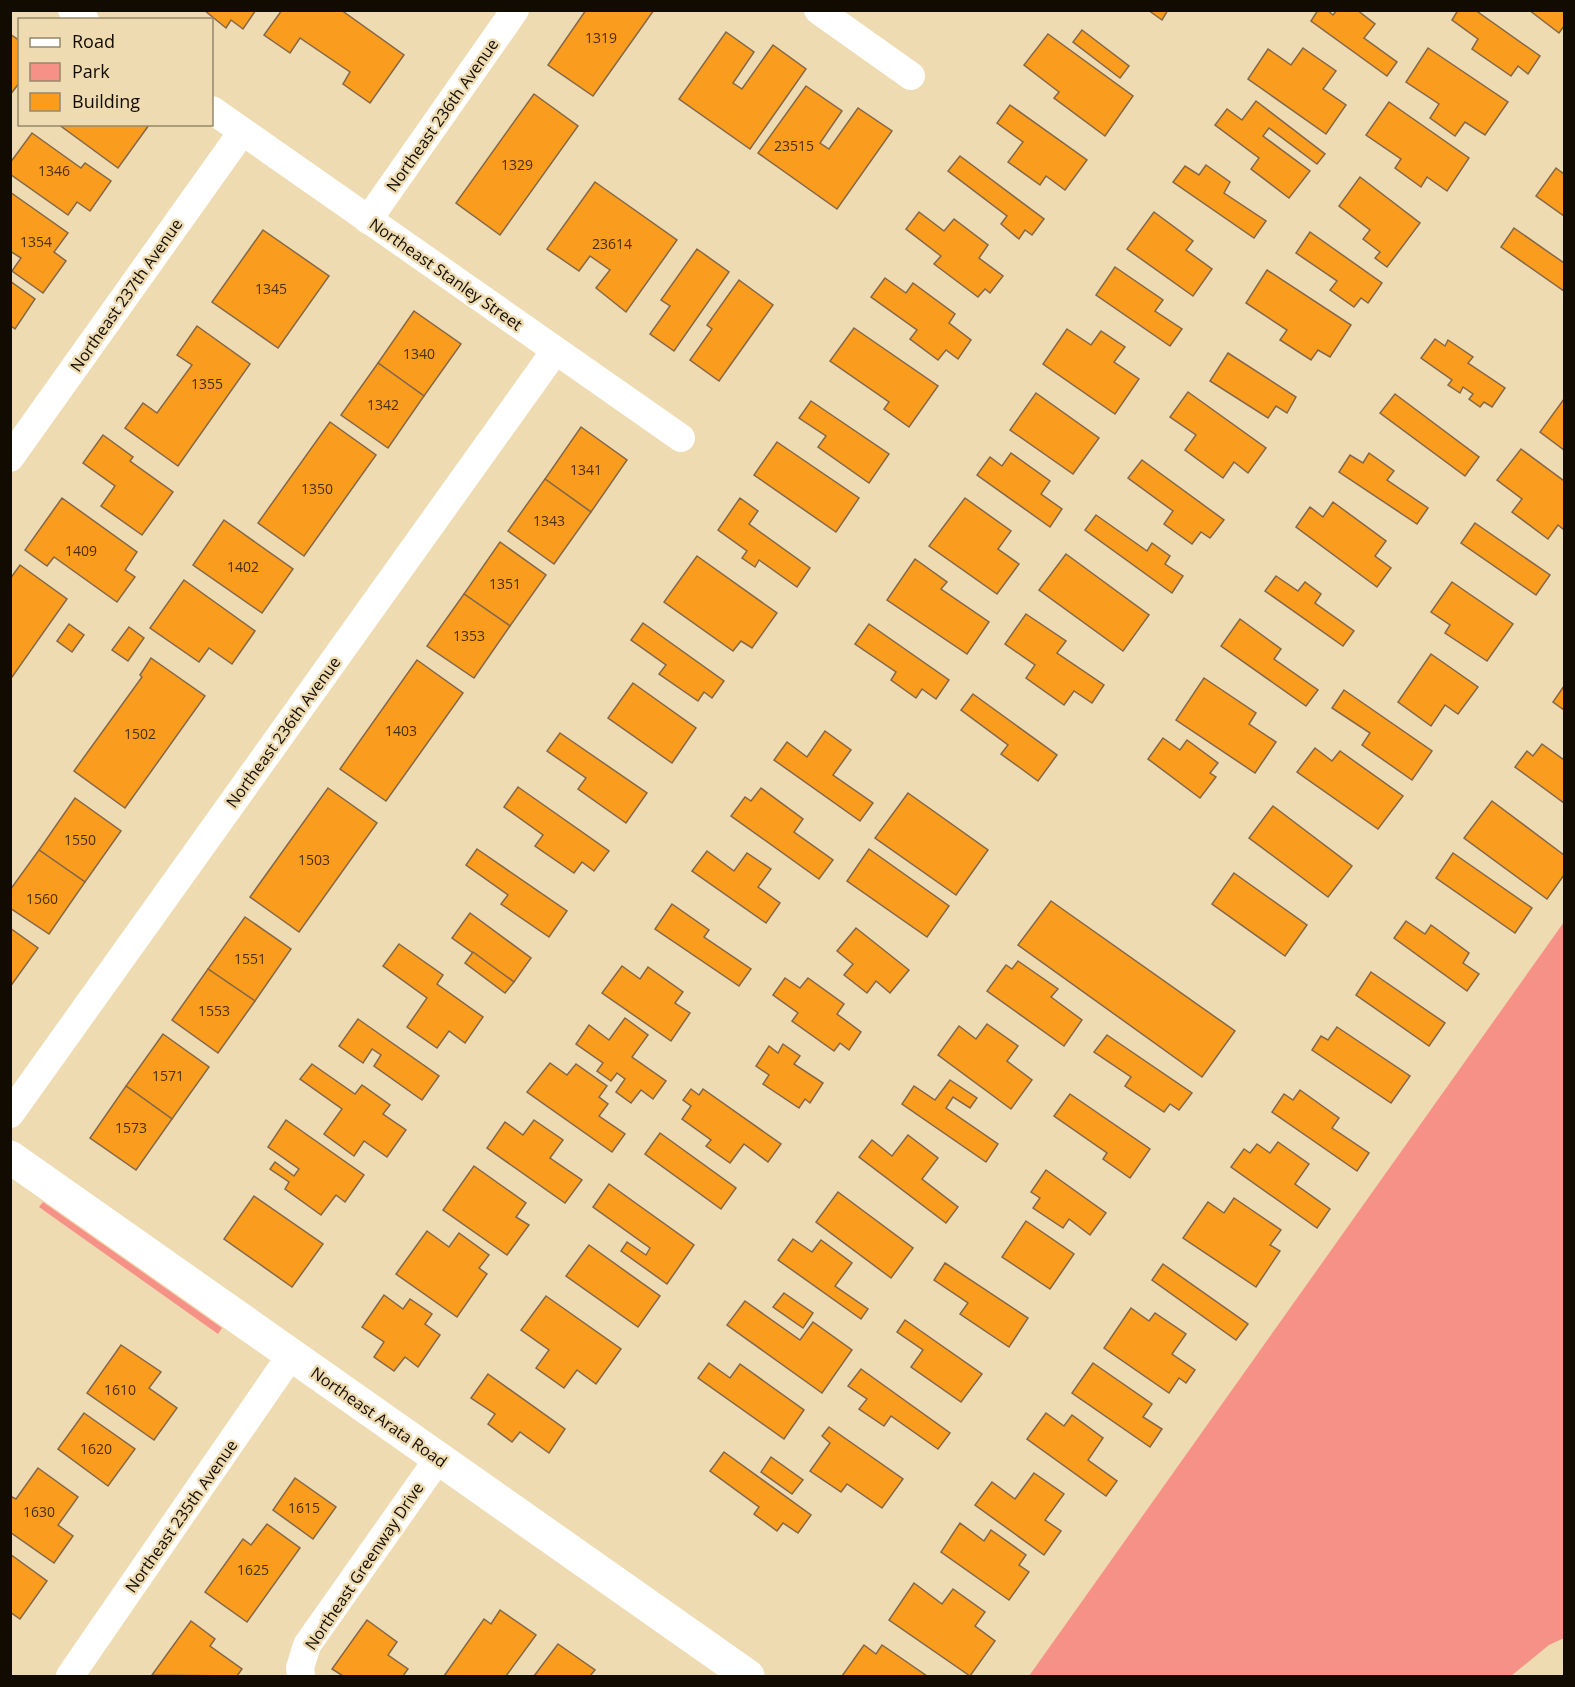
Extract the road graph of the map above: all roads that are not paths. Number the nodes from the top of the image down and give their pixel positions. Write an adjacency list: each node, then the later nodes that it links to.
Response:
1 (515, 10): 6 (street, Northeast 236th Avenue)
2 (818, 10): 3 (street)
3 (911, 76)
4 (213, 111): 5 (street, Northeast Stanley Street)
5 (242, 132): 6 (street, Northeast Stanley Street); 9 (street, Northeast 237th Avenue)
6 (368, 220): 7 (street, Northeast Stanley Street)
7 (555, 351): 8 (street, Northeast Stanley Street); 10 (street, Northeast 236th Avenue)
8 (681, 438)
9 (10, 458)
10 (10, 1114)
11 (10, 1157): 12 (street, Northeast Arata Road)
12 (291, 1355): 13 (street, Northeast Arata Road); 14 (street, Northeast 235th Avenue)
13 (438, 1458): 15 (street, Northeast Greenway Drive); 16 (street, Northeast Arata Road)
14 (70, 1677)
15 (301, 1677)
16 (748, 1677)

